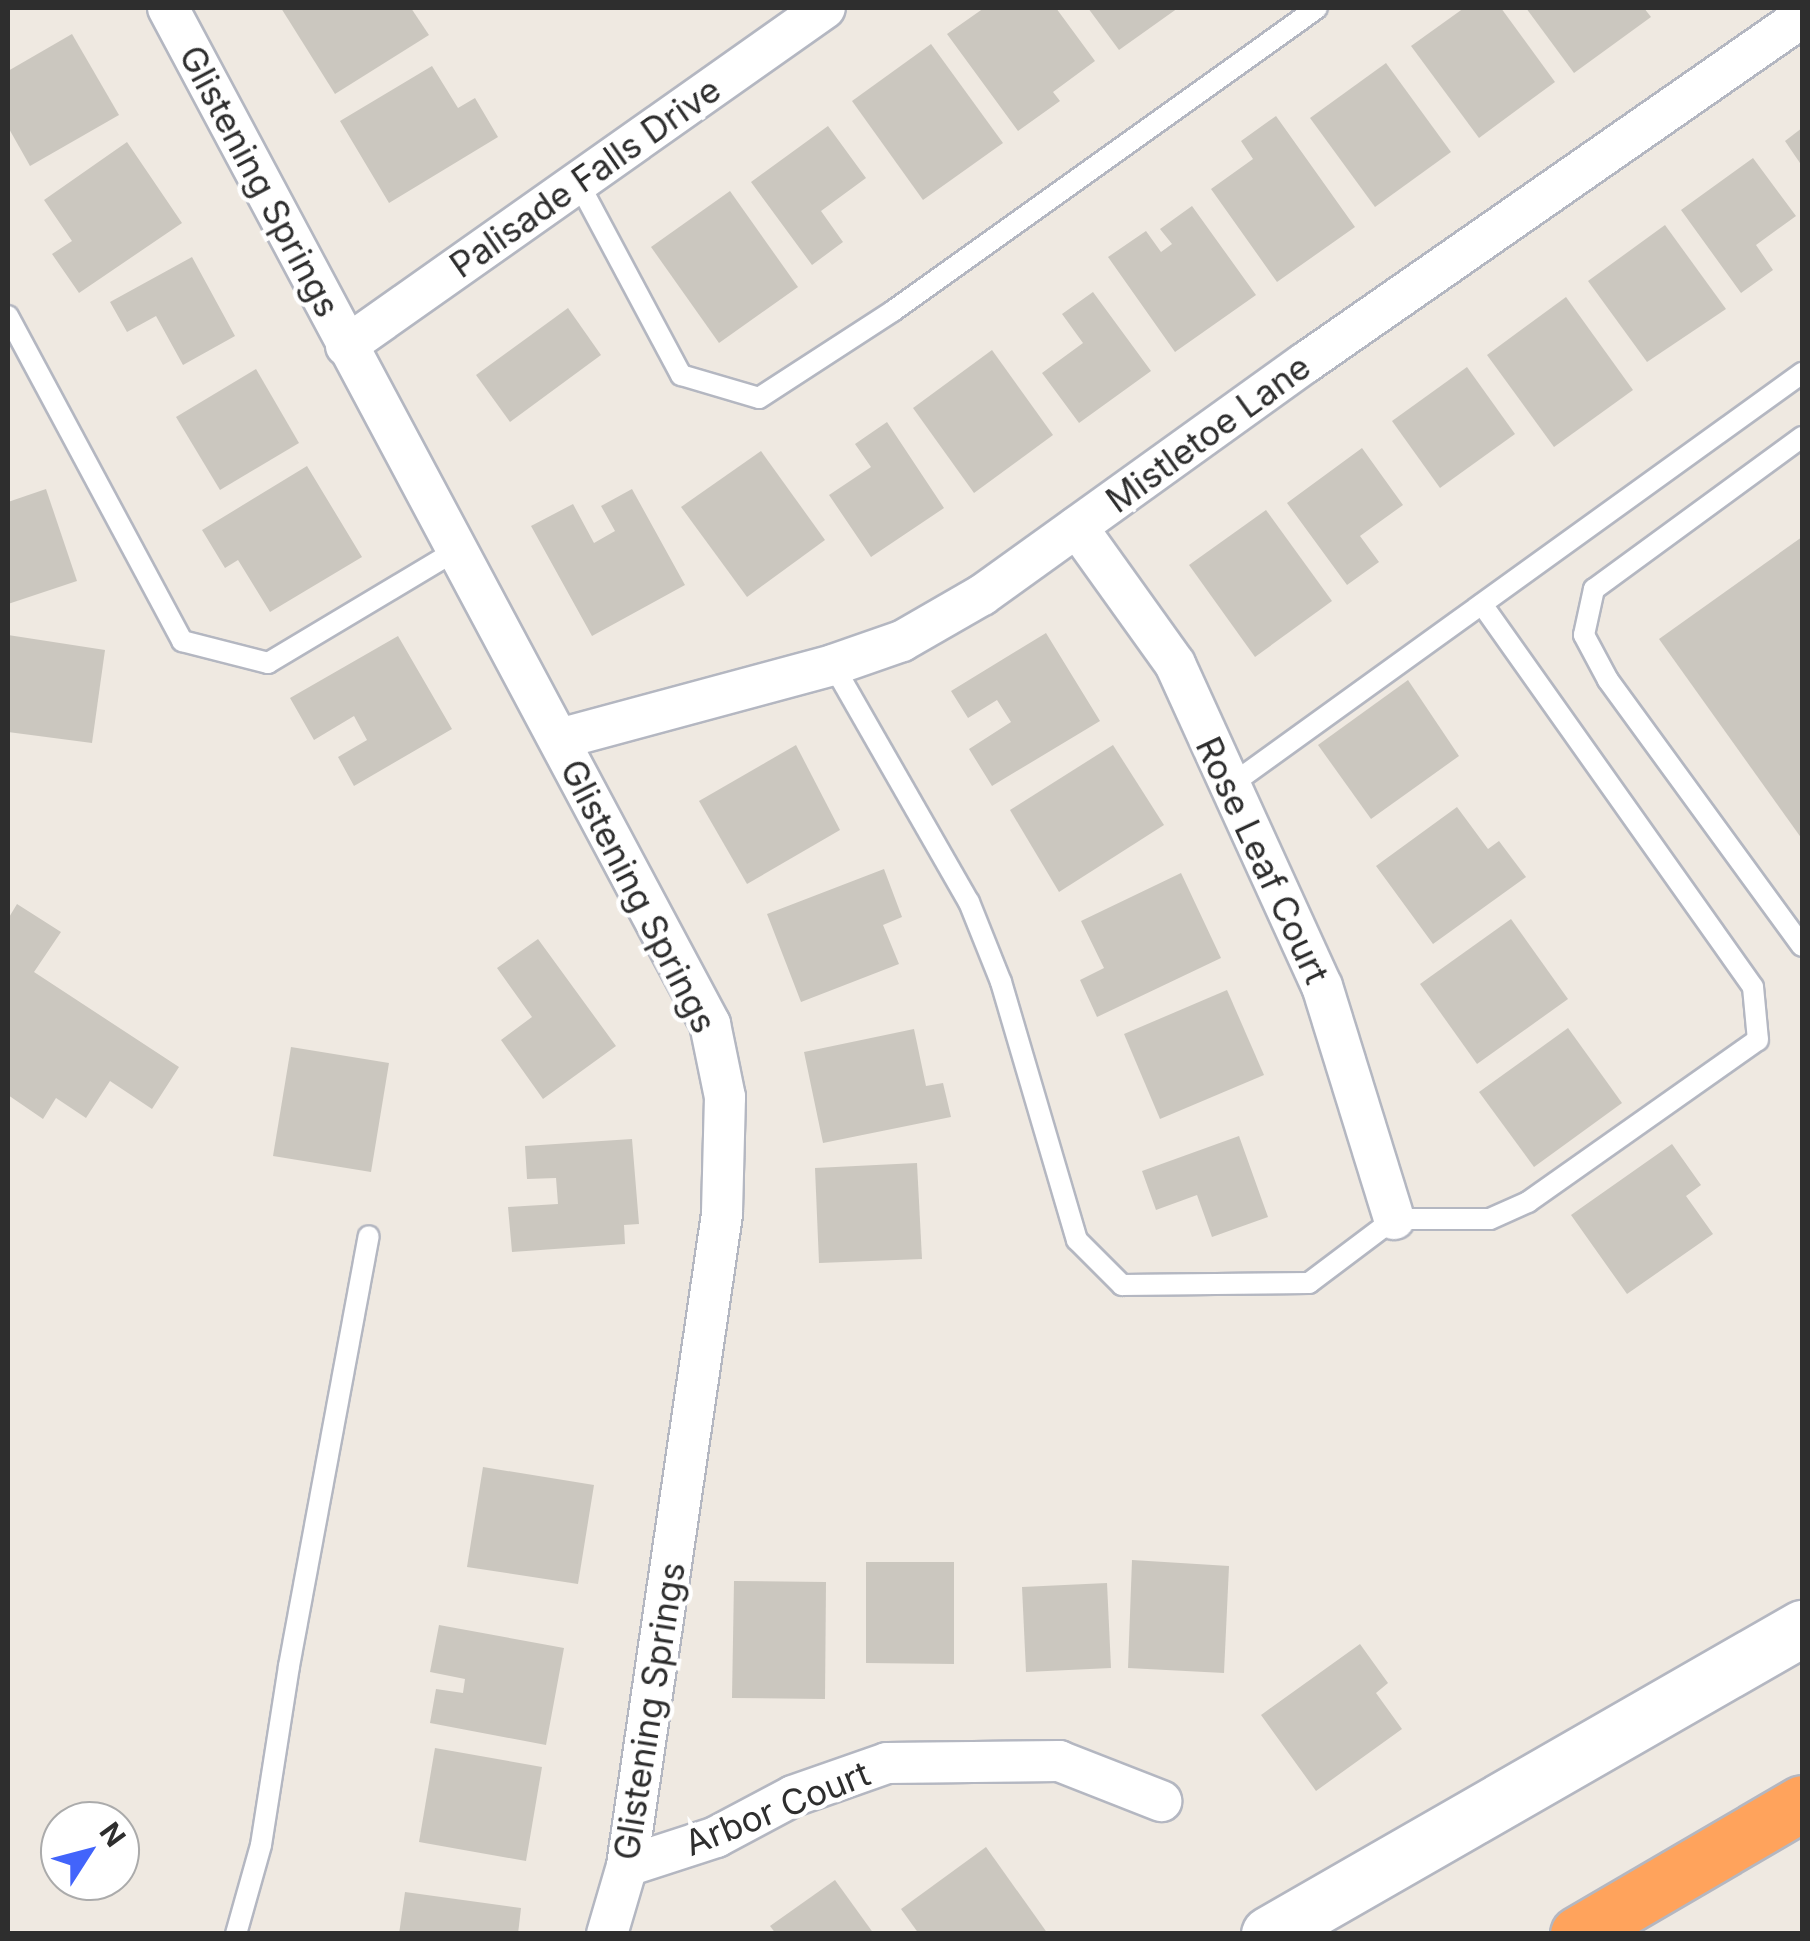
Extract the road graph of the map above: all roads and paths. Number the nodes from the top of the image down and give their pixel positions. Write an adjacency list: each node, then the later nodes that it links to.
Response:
1 (168, 8): 7 (street, Glistening Springs)
2 (824, 8): 5 (street, Palisade Falls Drive)
3 (1318, 8): 5 (lane)
4 (1802, 16): 10 (street, Mistletoe Lane)
5 (578, 182): 7 (street, Palisade Falls Drive)
6 (8, 316): 11 (lane)
7 (346, 346): 11 (street, Glistening Springs)
8 (1802, 374): 12 (lane)
9 (1802, 437): 16 (lane)
10 (1077, 528): 13 (street, Mistletoe Lane); 15 (street, Rose Leaf Court)
11 (457, 550): 14 (street, Glistening Springs)
12 (1482, 604): 15 (lane); 17 (lane)
13 (833, 665): 14 (street, Mistletoe Lane); 17 (lane)
14 (559, 739): 22 (street, Glistening Springs)
15 (1228, 786): 17 (street, Rose Leaf Court)
16 (1802, 946)
17 (1394, 1219)
18 (370, 1236): 23 (lane)
19 (1802, 1628): 25 (main road)
20 (1161, 1801): 22 (street, Arbor Court)
21 (1802, 1803): 26 (highway)
22 (627, 1866): 24 (street, Glistening Springs)
23 (236, 1934)
24 (607, 1934)
25 (1269, 1934)
26 (1578, 1934)

